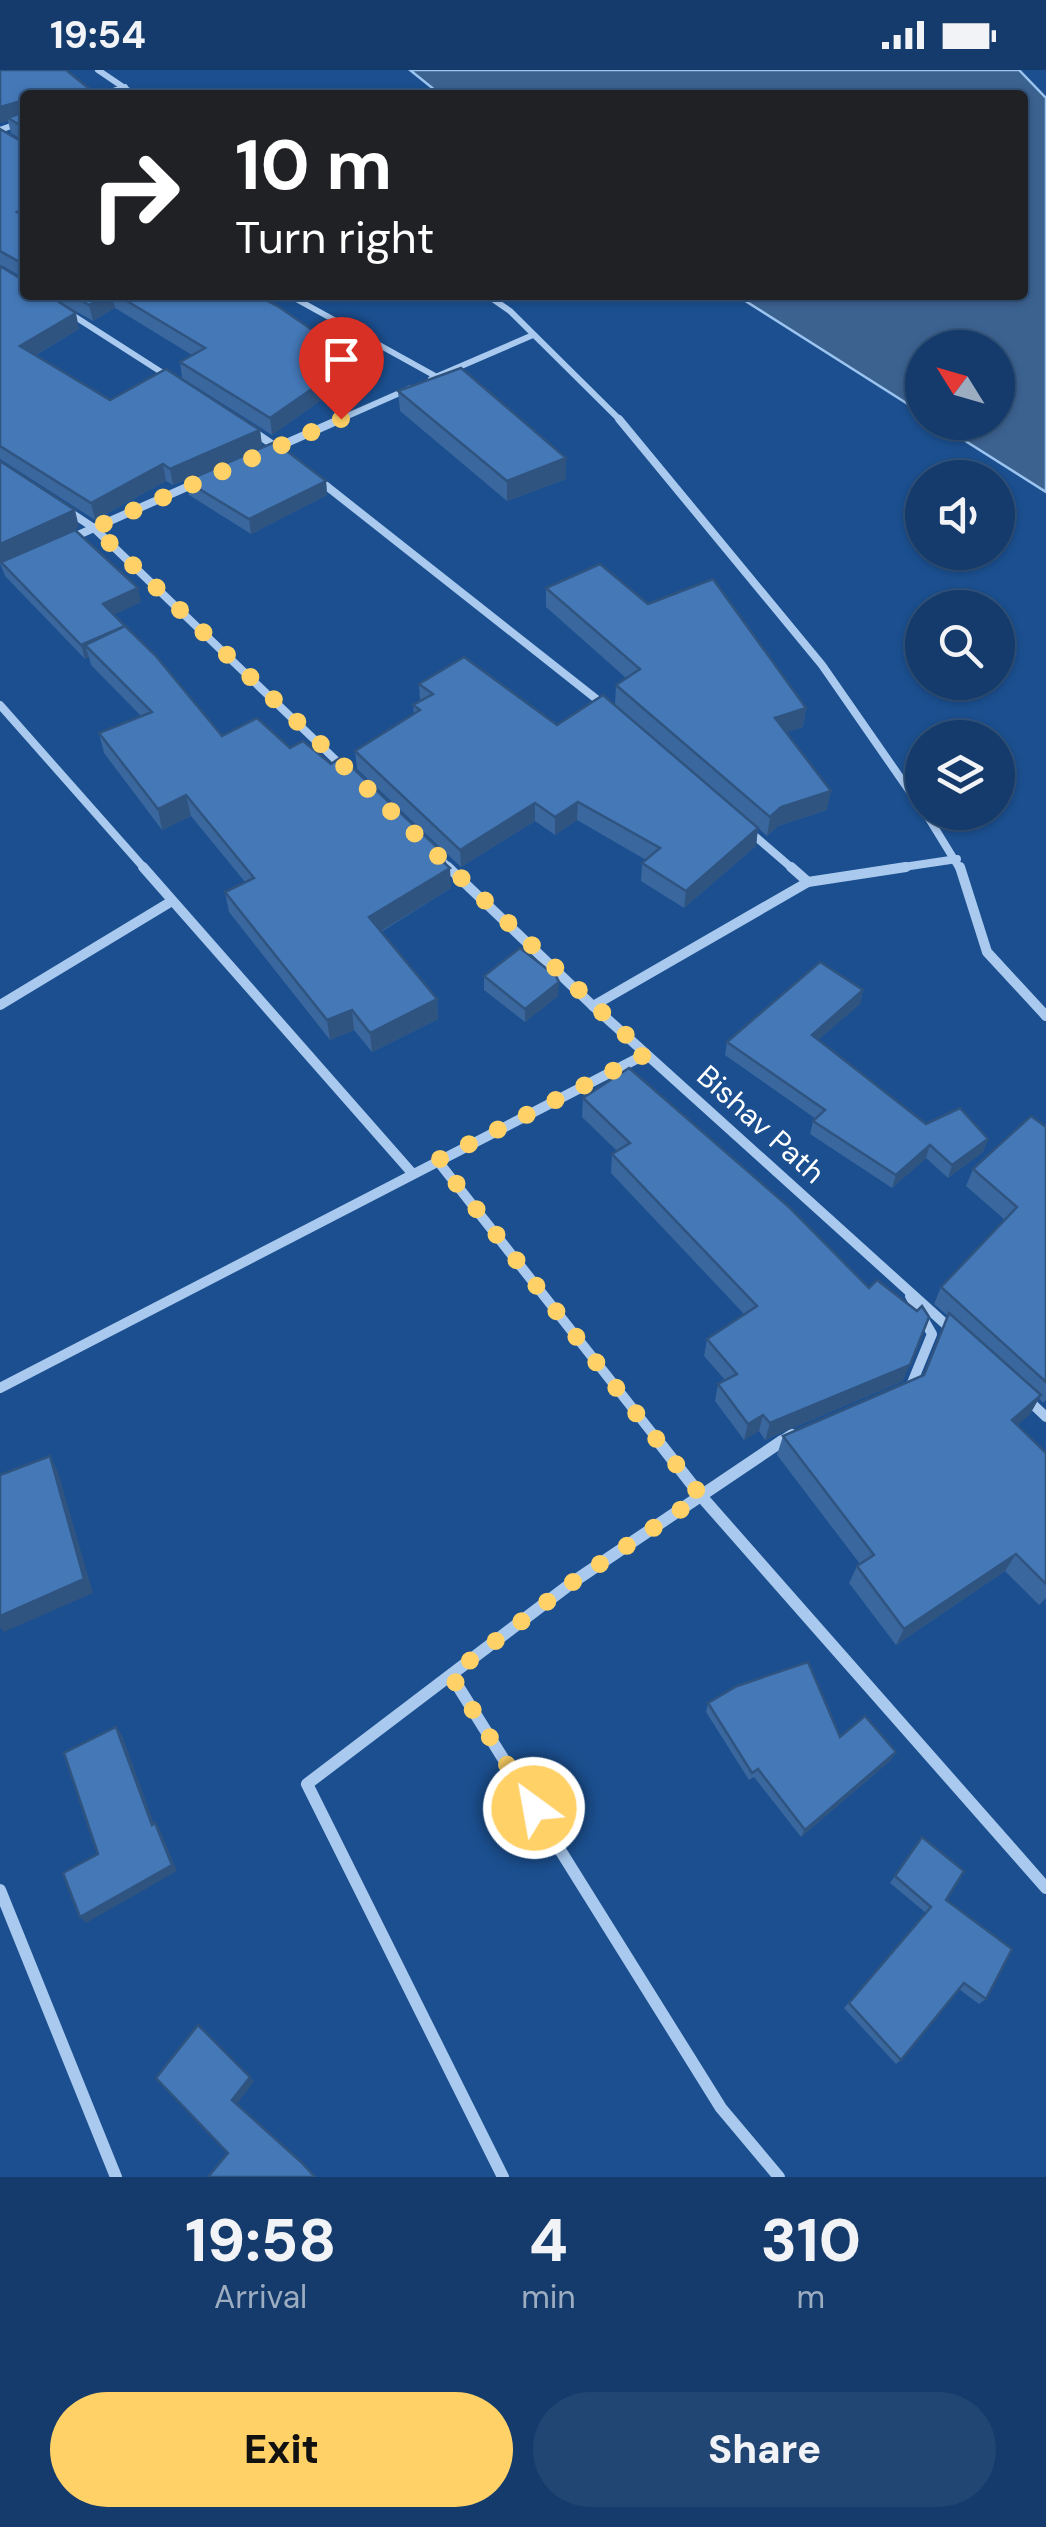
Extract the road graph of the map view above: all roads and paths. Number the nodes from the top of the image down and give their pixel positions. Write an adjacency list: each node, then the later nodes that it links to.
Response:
1 (98, 70): 2 (street)
2 (125, 87): 3 (street); 4 (street)
3 (116, 90)
4 (129, 90)
5 (297, 300): 9 (street)
6 (495, 300): 8 (street)
7 (52, 303): 10 (street)
8 (533, 334): 9 (street); 24 (street)
9 (437, 377): 12 (street)
10 (184, 387)
11 (246, 427): 12 (street)
12 (277, 448): 13 (street); 14 (street)
13 (260, 455)
14 (292, 459)
15 (307, 471): 21 (street)
16 (210, 477): 18 (street)
17 (62, 507): 18 (street)
18 (94, 528): 19 (street); 23 (street)
19 (62, 542)
20 (0, 705): 22 (street)
21 (620, 718)
22 (5, 720): 30 (street)
23 (350, 774)
24 (905, 783)
25 (736, 819): 29 (street)
26 (937, 830): 28 (street)
27 (436, 856): 32 (street, Bishav Path)
28 (957, 859): 29 (street); 33 (street)
29 (808, 882): 32 (street)
30 (172, 901): 31 (street); 36 (street)
31 (0, 1004)
32 (593, 1006): 34 (street, Bishav Path)
33 (1046, 1016)
34 (646, 1054): 35 (street); 37 (street, Bishav Path)
35 (438, 1160): 36 (street); 44 (street)
36 (412, 1173): 39 (street)
37 (904, 1286): 38 (street, Bishav Path); 41 (street)
38 (961, 1338)
39 (0, 1388)
40 (1018, 1390): 42 (street)
41 (893, 1395)
42 (1046, 1416)
43 (807, 1428): 44 (street)
44 (701, 1496): 45 (street); 46 (street)
45 (451, 1675): 49 (street); 50 (street)
46 (1046, 1888)
47 (0, 1890): 48 (street)
48 (116, 2177)
49 (503, 2177)
50 (780, 2177)

